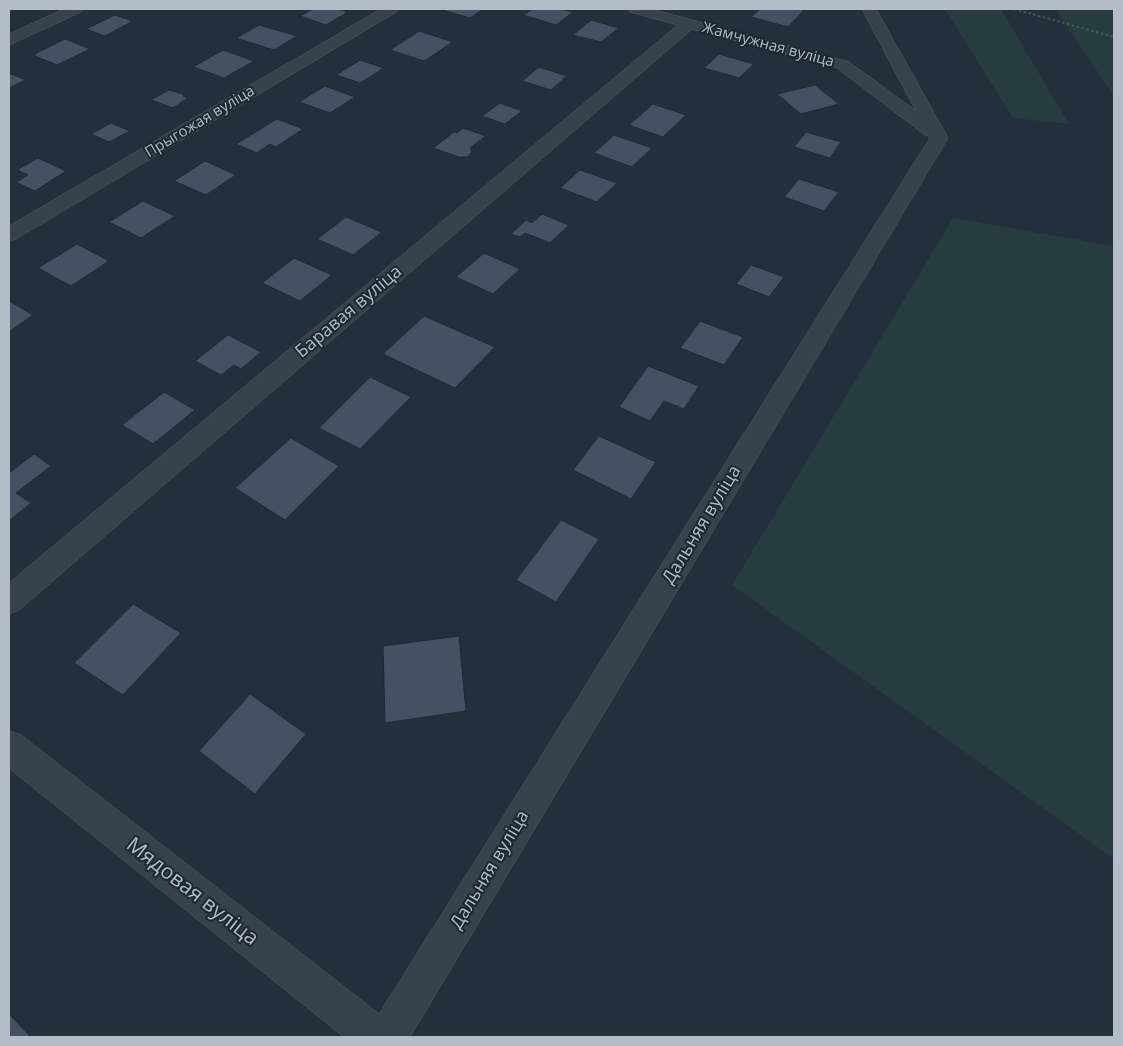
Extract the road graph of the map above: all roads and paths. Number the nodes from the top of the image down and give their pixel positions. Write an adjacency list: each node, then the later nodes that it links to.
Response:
1 (76, 9): 8 (street)
2 (391, 9): 10 (street, Прыгожая вуліца)
3 (634, 9): 6 (street, Жамчужная вуліца)
4 (869, 9): 9 (street)
5 (1014, 9): 7 (path)
6 (690, 24): 9 (street, Жамчужная вуліца); 11 (street, Баравая вуліца)
7 (1114, 37)
8 (9, 40)
9 (939, 138): 14 (street, Дальняя вуліца)
10 (9, 235)
11 (9, 602)
12 (9, 747): 13 (street, Мядовая вуліца)
13 (376, 1037)
14 (388, 1037)

